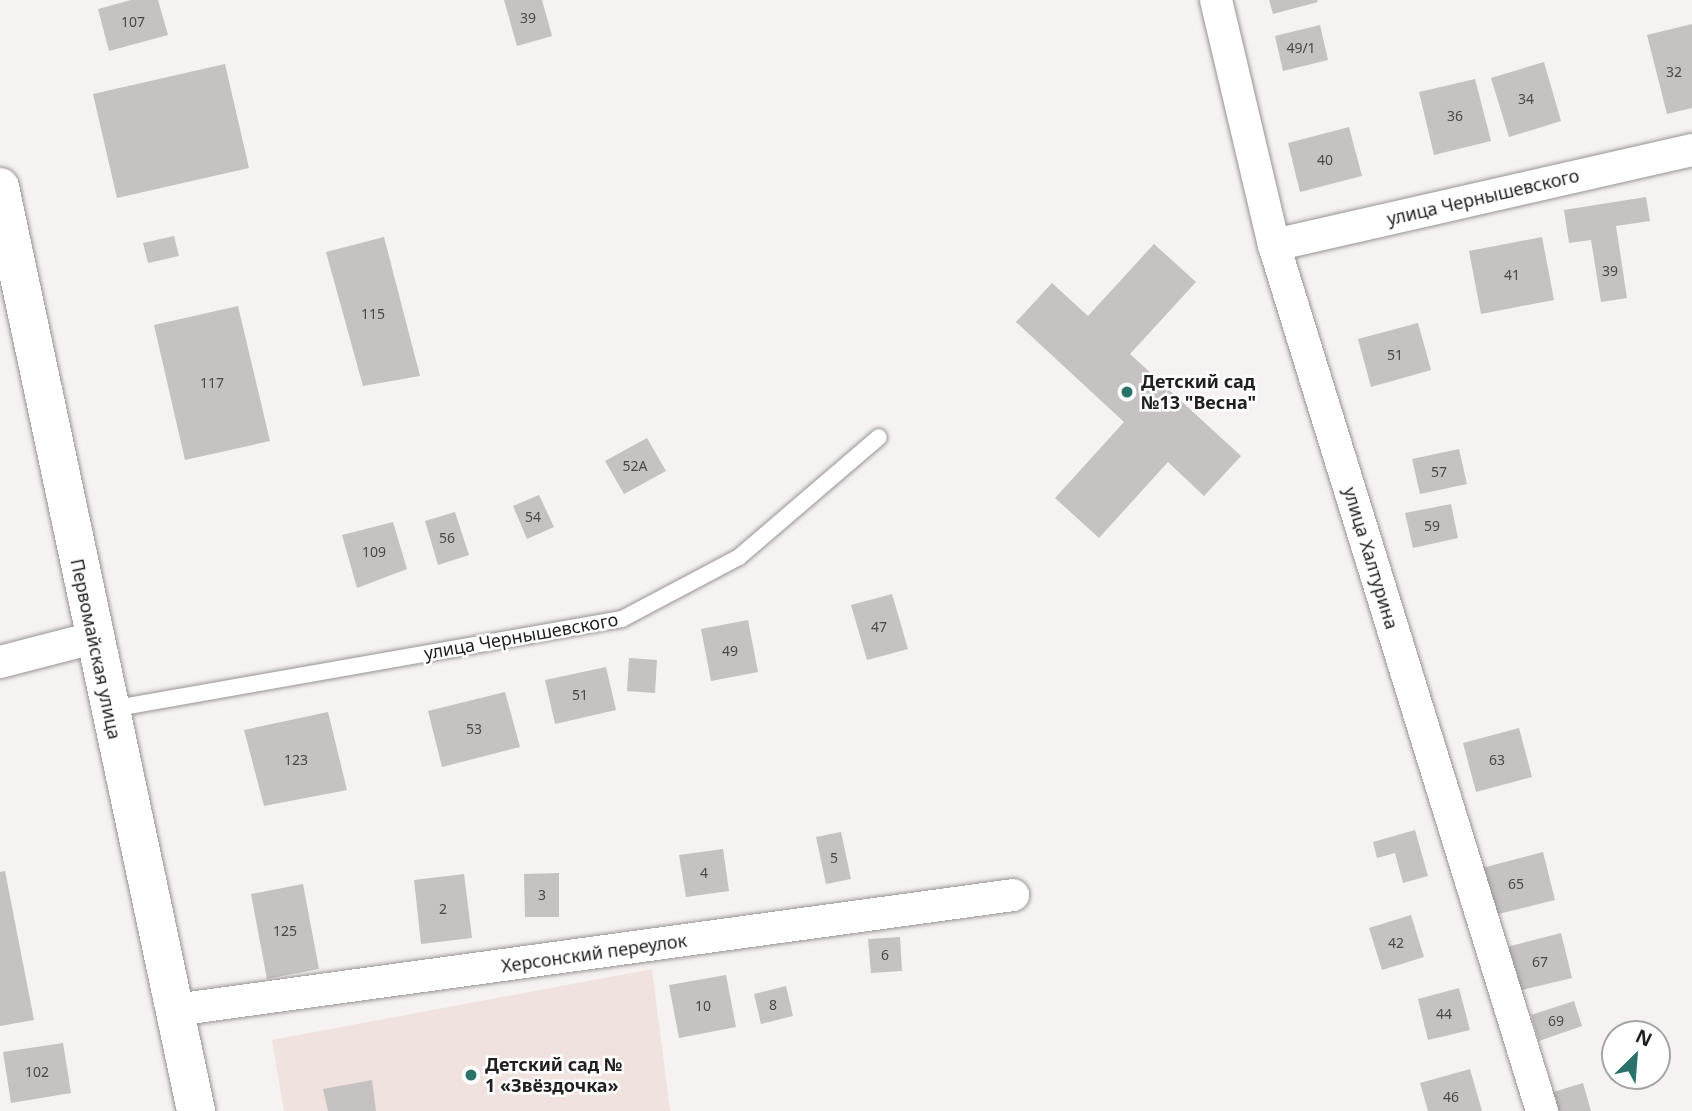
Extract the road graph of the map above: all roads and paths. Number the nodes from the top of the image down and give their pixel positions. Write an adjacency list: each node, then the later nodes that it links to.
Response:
1 (1216, 0): 4 (street, улица Халтурина)
2 (1692, 150): 4 (street, улица Чернышевского)
3 (0, 187): 6 (main road, Первомайская улица)
4 (1274, 244): 12 (street, улица Халтурина)
5 (879, 437): 8 (lane, улица Чернышевского)
6 (93, 638): 7 (street); 8 (main road, Первомайская улица)
7 (0, 662)
8 (109, 710): 10 (main road, Первомайская улица)
9 (1013, 895): 10 (street, Херсонский переулок)
10 (175, 1010): 11 (main road, Первомайская улица)
11 (196, 1111)
12 (1542, 1111)

